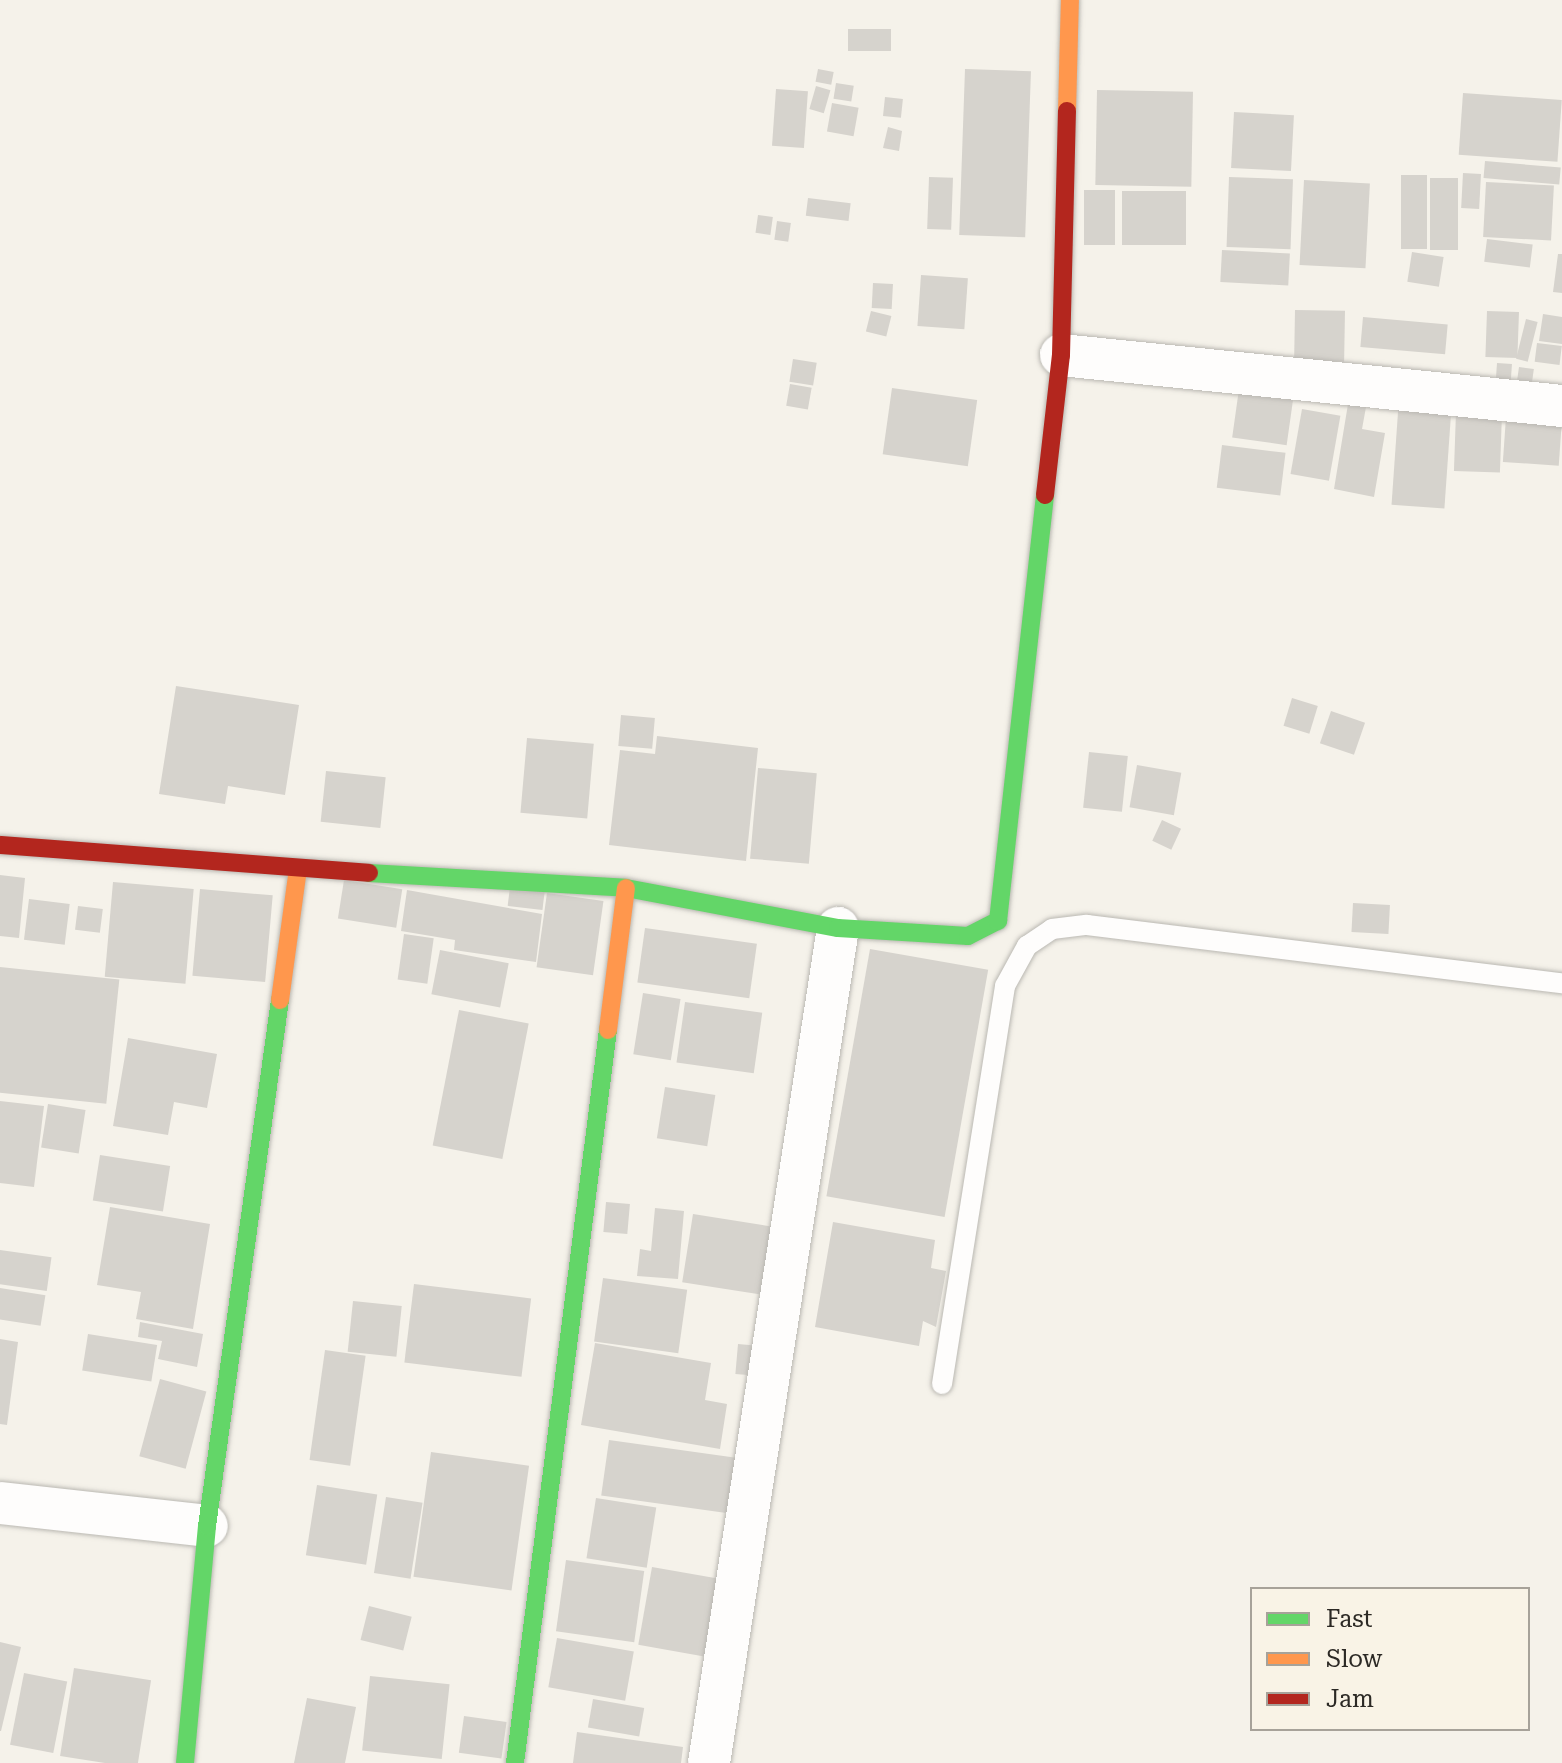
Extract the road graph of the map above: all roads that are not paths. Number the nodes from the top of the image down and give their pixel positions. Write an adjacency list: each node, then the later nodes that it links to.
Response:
1 (1070, 0): 2 (street)
2 (1061, 355): 3 (street); 7 (street)
3 (1562, 406)
4 (0, 845): 5 (street)
5 (298, 869): 6 (street); 11 (street)
6 (626, 888): 7 (street); 13 (street)
7 (838, 928): 14 (street)
8 (1562, 983): 9 (lane)
9 (942, 1384)
10 (0, 1503): 11 (street)
11 (207, 1526): 12 (street)
12 (185, 1763)
13 (515, 1763)
14 (709, 1763)

